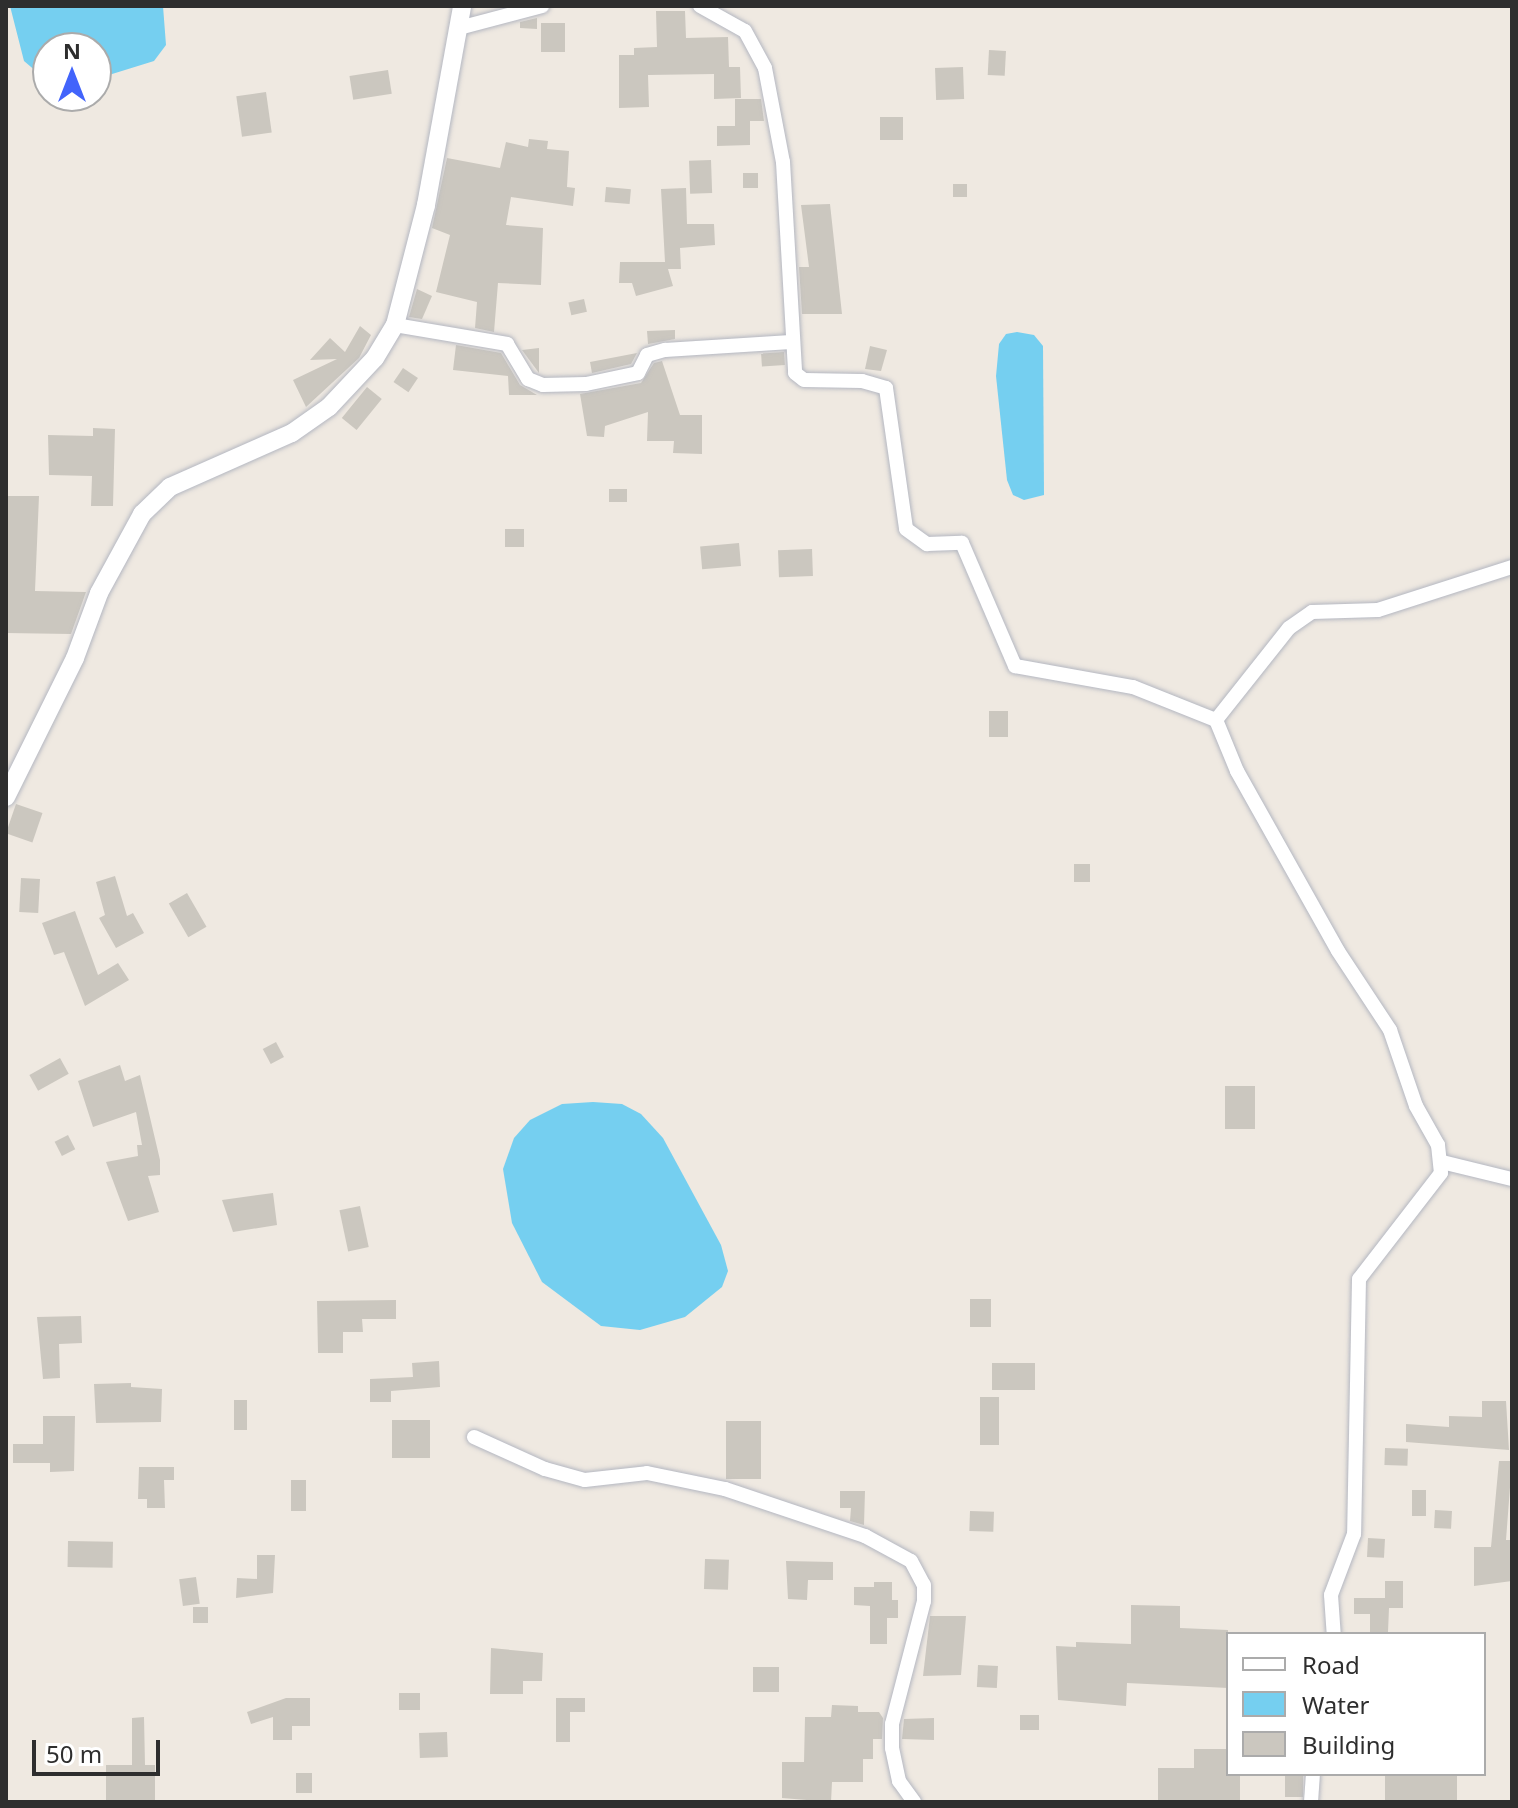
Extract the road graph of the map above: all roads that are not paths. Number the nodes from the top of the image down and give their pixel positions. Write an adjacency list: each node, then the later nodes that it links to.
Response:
1 (462, 6): 4 (main road)
2 (542, 6): 4 (street)
3 (700, 6): 6 (street)
4 (459, 28): 5 (main road)
5 (395, 325): 6 (street); 9 (main road)
6 (791, 342): 8 (street)
7 (1512, 567): 8 (street)
8 (1216, 720): 10 (street)
9 (6, 797)
10 (1442, 1162): 11 (street); 13 (street)
11 (1512, 1179)
12 (474, 1437): 15 (street)
13 (1334, 1632)
14 (1313, 1776): 16 (street)
15 (914, 1802)
16 (1311, 1802)

